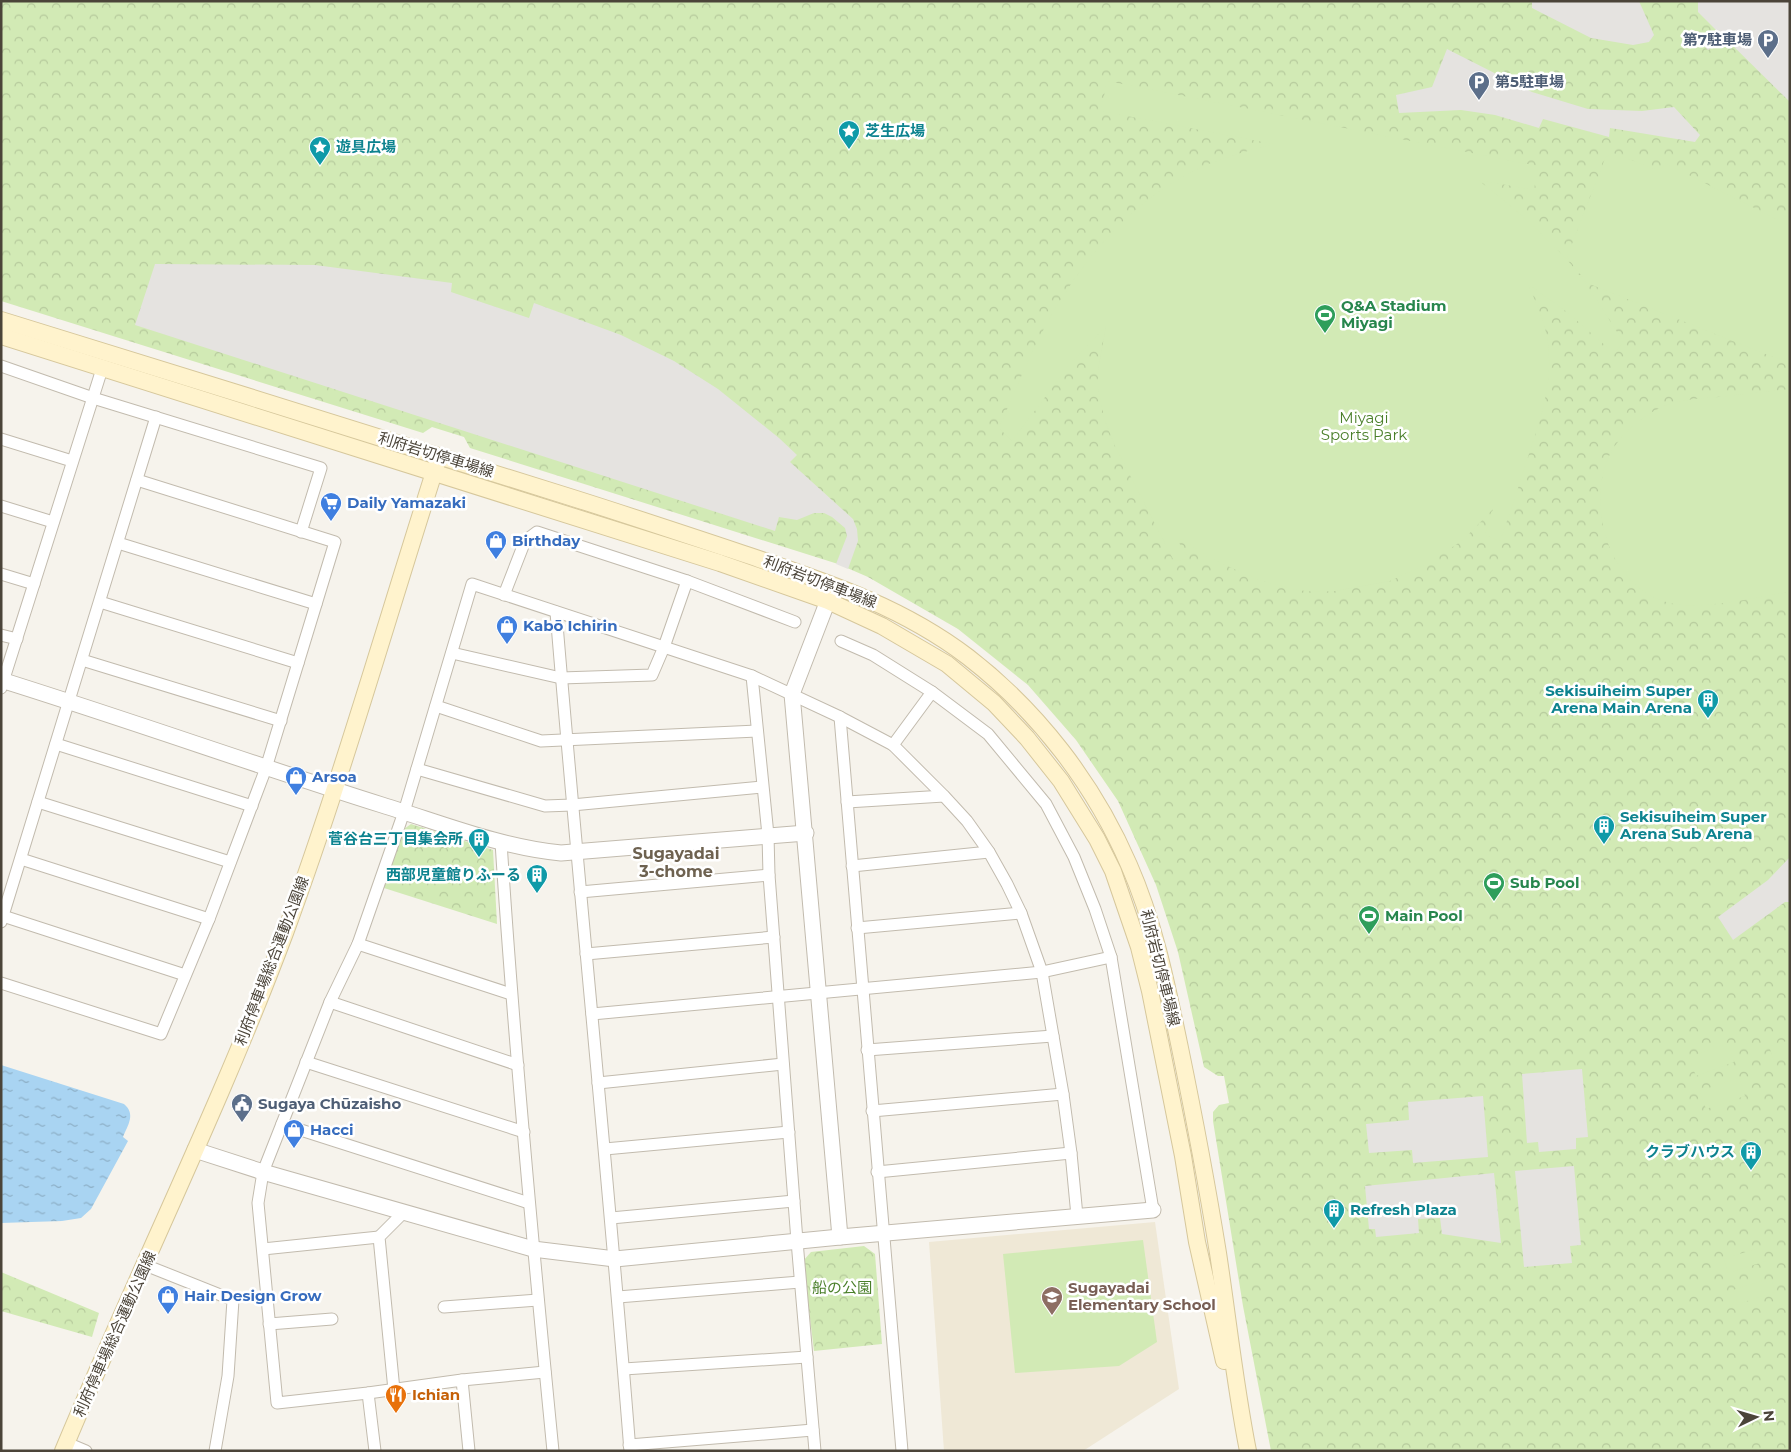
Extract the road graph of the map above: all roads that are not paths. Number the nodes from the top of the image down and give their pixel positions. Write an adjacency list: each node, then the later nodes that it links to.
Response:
1 (1, 320): 8 (main road, 利府岩切停車場線)
2 (1, 336): 4 (main road, 利府岩切停車場線)
3 (1, 366): 5 (street)
4 (102, 369): 5 (street); 10 (main road, 利府岩切停車場線)
5 (93, 398): 6 (street); 9 (street)
6 (156, 417): 11 (street); 14 (street)
7 (1, 439): 9 (street)
8 (440, 456): 10 (main road, 利府停車場総合運動公園線); 19 (main road, 利府岩切停車場線)
9 (72, 461): 13 (street)
10 (434, 472): 21 (main road, 利府岩切停車場線); 49 (main road, 利府停車場総合運動公園線)
11 (138, 480): 14 (street); 15 (street)
12 (1, 506): 13 (street)
13 (53, 522): 18 (street)
14 (302, 532): 23 (street)
15 (118, 543): 22 (street); 23 (street)
16 (1, 574): 18 (street)
17 (686, 581): 20 (street); 25 (street); 29 (street)
18 (34, 584): 27 (street)
19 (834, 584): 21 (street); 126 (main road, 利府岩切停車場線)
20 (504, 595): 24 (street); 30 (street)
21 (828, 601): 37 (street); 126 (main road, 利府岩切停車場線)
22 (100, 602): 31 (street); 32 (street)
23 (316, 604): 32 (street)
24 (556, 612): 29 (street); 34 (street)
25 (795, 622)
26 (1, 635): 27 (street)
27 (16, 640): 35 (street)
28 (841, 640): 36 (street)
29 (664, 647): 33 (street); 34 (street)
30 (452, 653): 34 (street); 39 (street)
31 (82, 660): 38 (street); 41 (street)
32 (298, 663): 41 (street)
33 (752, 676): 37 (street); 42 (street)
34 (561, 678): 43 (street)
35 (2, 683): 38 (street)
36 (932, 692): 45 (street); 73 (street)
37 (792, 694): 40 (street); 56 (street)
38 (69, 701): 44 (street); 46 (street)
39 (436, 706): 43 (street); 47 (street)
40 (840, 717): 45 (street); 52 (street)
41 (281, 721): 46 (street)
42 (756, 731): 43 (street); 48 (street)
43 (567, 741): 53 (street)
44 (56, 744): 51 (street); 54 (street)
45 (893, 745): 50 (street)
46 (266, 768): 49 (street); 54 (street)
47 (417, 769): 53 (street); 55 (street)
48 (762, 787): 53 (street); 57 (street)
49 (334, 790): 55 (street); 95 (main road, 利府停車場総合運動公園線)
50 (944, 796): 52 (street); 60 (street)
51 (38, 802): 61 (street); 62 (street)
52 (847, 802): 63 (street)
53 (572, 805): 59 (street)
54 (252, 806): 62 (street)
55 (404, 812): 58 (street); 71 (street)
56 (806, 833): 57 (street); 79 (street)
57 (768, 836): 59 (street); 64 (street)
58 (501, 842): 59 (street); 78 (street)
59 (576, 852): 65 (street)
60 (989, 852): 63 (street); 66 (street)
61 (20, 859): 67 (street); 68 (street)
62 (230, 862): 68 (street)
63 (852, 866): 69 (street)
64 (769, 875): 65 (street); 70 (street)
65 (580, 892): 72 (street)
66 (1021, 913): 69 (street); 74 (street)
67 (2, 919): 75 (street)
68 (209, 919): 75 (street)
69 (857, 928): 77 (street)
70 (774, 937): 72 (street); 80 (street)
71 (358, 944): 78 (street); 81 (street)
72 (586, 954): 82 (street)
73 (1111, 957): 74 (street); 101 (street)
74 (1042, 972): 77 (street); 83 (street)
75 (185, 975): 76 (street)
76 (1, 983)
77 (862, 990): 79 (street); 84 (street)
78 (511, 994): 87 (street)
79 (820, 994): 80 (street); 106 (street)
80 (778, 998): 82 (street); 86 (street)
81 (330, 1002): 85 (street); 87 (street)
82 (592, 1014): 88 (street)
83 (1053, 1036): 84 (street); 89 (street)
84 (867, 1050): 90 (street)
85 (306, 1062): 91 (street); 92 (street)
86 (783, 1064): 88 (street); 93 (street)
87 (518, 1065): 92 (street)
88 (598, 1083): 94 (street)
89 (1063, 1094): 90 (street); 96 (street)
90 (872, 1111): 98 (street)
91 (282, 1124): 97 (street); 100 (street)
92 (524, 1132): 100 (street)
93 (789, 1132): 94 (street); 99 (street)
94 (605, 1149): 104 (street)
95 (195, 1150): 97 (street); 112 (main road, 利府停車場総合運動公園線)
96 (1071, 1154): 98 (street); 103 (street)
97 (264, 1172): 102 (street); 109 (street)
98 (877, 1172): 105 (street)
99 (794, 1201): 104 (street); 108 (street)
100 (529, 1203): 110 (street)
101 (1153, 1210): 103 (street)
102 (404, 1212): 107 (street); 110 (street)
103 (1077, 1216): 105 (street)
104 (611, 1218): 111 (street)
105 (882, 1233): 106 (street); 135 (street)
106 (840, 1237): 108 (street)
107 (379, 1238): 109 (street); 123 (street)
108 (797, 1241): 111 (street); 113 (street)
109 (263, 1249): 118 (street)
110 (533, 1249): 111 (street); 115 (street)
111 (615, 1259): 114 (street)
112 (145, 1265): 127 (main road, 利府停車場総合運動公園線); 130 (street)
113 (800, 1282): 114 (street); 119 (street)
114 (618, 1297): 120 (street)
115 (538, 1300): 116 (street); 121 (street)
116 (444, 1307)
117 (332, 1319): 118 (street)
118 (269, 1324): 124 (street)
119 (807, 1357): 120 (street); 125 (street)
120 (624, 1369): 128 (street)
121 (545, 1372): 122 (street); 133 (street)
122 (462, 1380): 123 (street); 132 (street)
123 (394, 1390): 124 (street)
124 (368, 1393): 131 (street)
125 (813, 1430): 128 (street); 134 (street)
126 (1244, 1430): 136 (main road, 利府岩切停車場線)
127 (65, 1447): 129 (street)
128 (630, 1448)
129 (86, 1451)
130 (215, 1451)
131 (375, 1451)
132 (469, 1451)
133 (553, 1451)
134 (815, 1451)
135 (902, 1451)
136 (1248, 1451)

